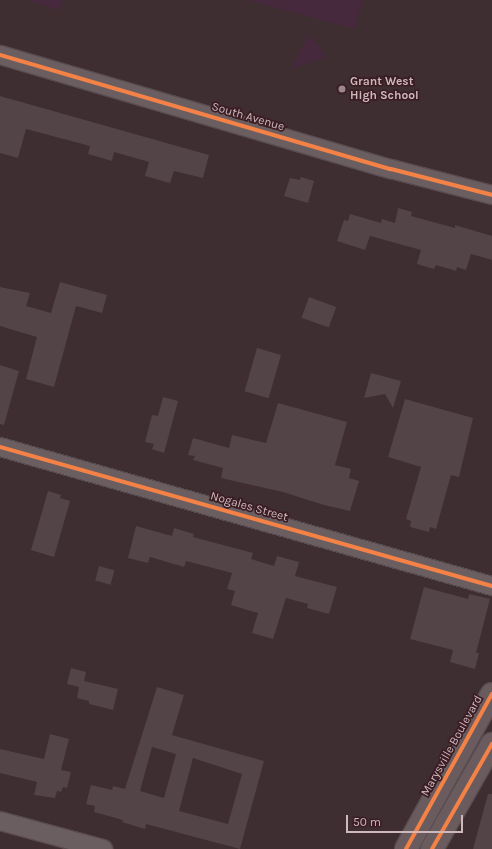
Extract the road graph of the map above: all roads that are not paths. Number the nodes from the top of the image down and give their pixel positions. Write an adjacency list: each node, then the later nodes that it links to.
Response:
1 (0, 55): 2 (street, South Avenue)
2 (491, 192)
3 (0, 447): 4 (street, Nogales Street)
4 (492, 586)
5 (491, 698): 9 (main road, Marysville Boulevard)
6 (492, 744): 10 (main road)
7 (0, 821): 8 (street)
8 (103, 849)
9 (406, 849)
10 (432, 849)

